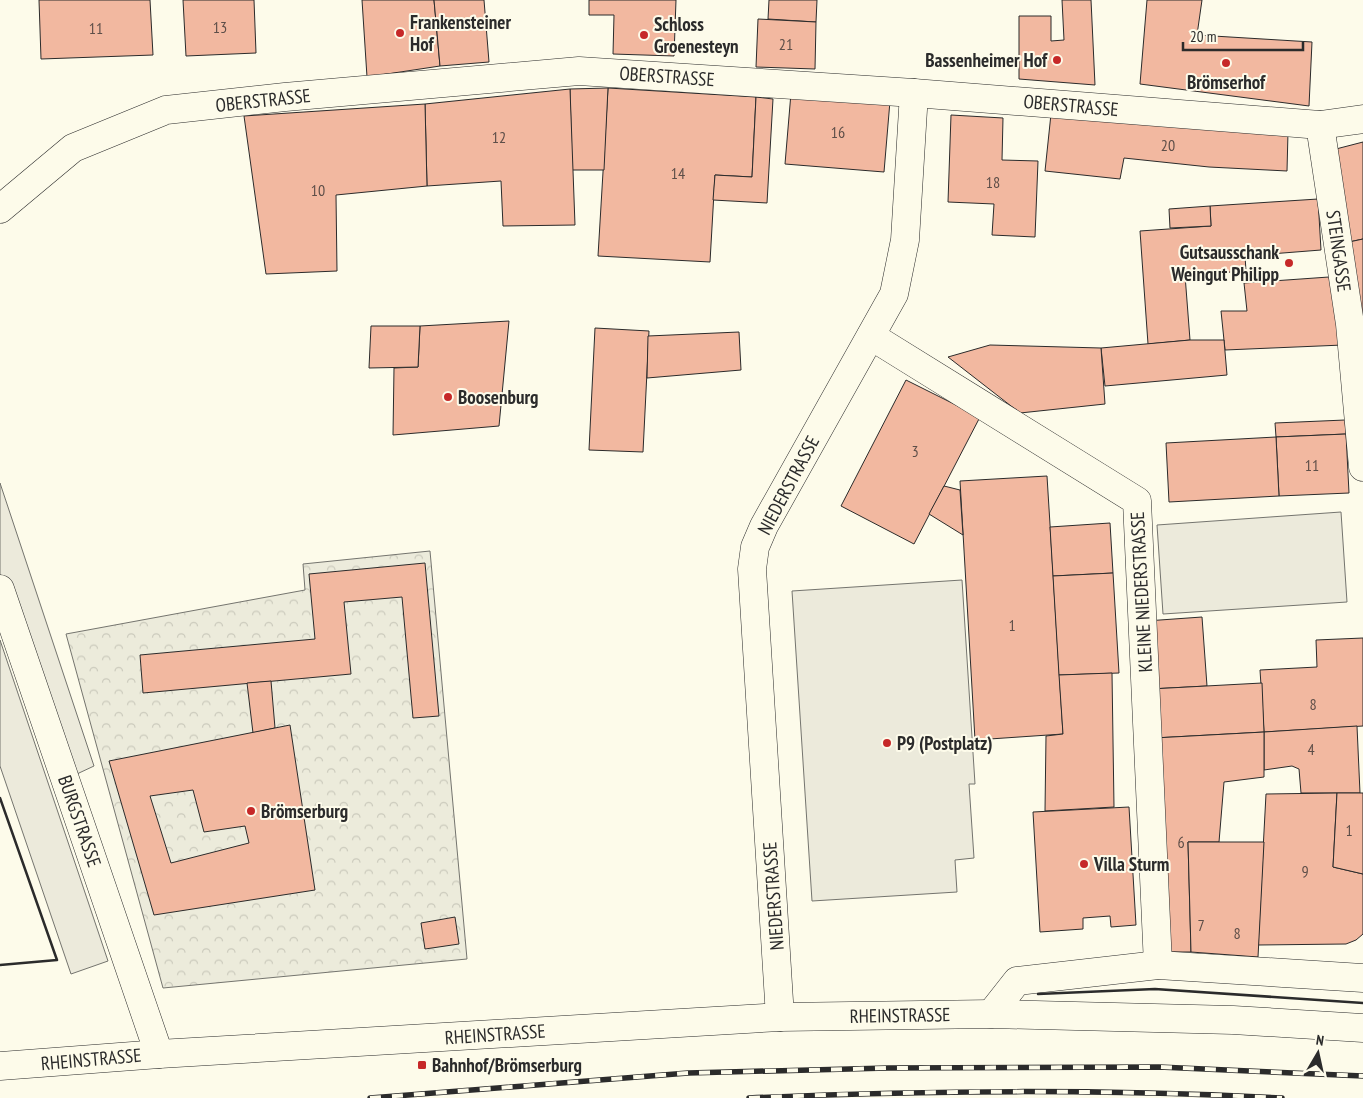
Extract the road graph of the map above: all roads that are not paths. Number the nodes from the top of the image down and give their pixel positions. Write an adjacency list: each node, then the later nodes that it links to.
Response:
1 (914, 93): 3 (street, OBERSTRASSE); 4 (street, OBERSTRASSE); 5 (street, NIEDERSTRASSE)
2 (1363, 119): 3 (street, OBERSTRASSE)
3 (1320, 125): 6 (street, STEINGASSE)
4 (0, 209)
5 (871, 336): 8 (street, KLEINE NIEDERSTRASSE); 11 (street, NIEDERSTRASSE)
6 (1363, 467)
7 (0, 589): 13 (street, BURGSTRASSE)
8 (1158, 965): 9 (street); 10 (street)
9 (1363, 978)
10 (991, 1014): 11 (street, RHEINSTRASSE); 12 (street, RHEINSTRASSE)
11 (780, 1017): 13 (street, RHEINSTRASSE)
12 (1363, 1028)
13 (159, 1054): 14 (street, RHEINSTRASSE)
14 (0, 1066)

